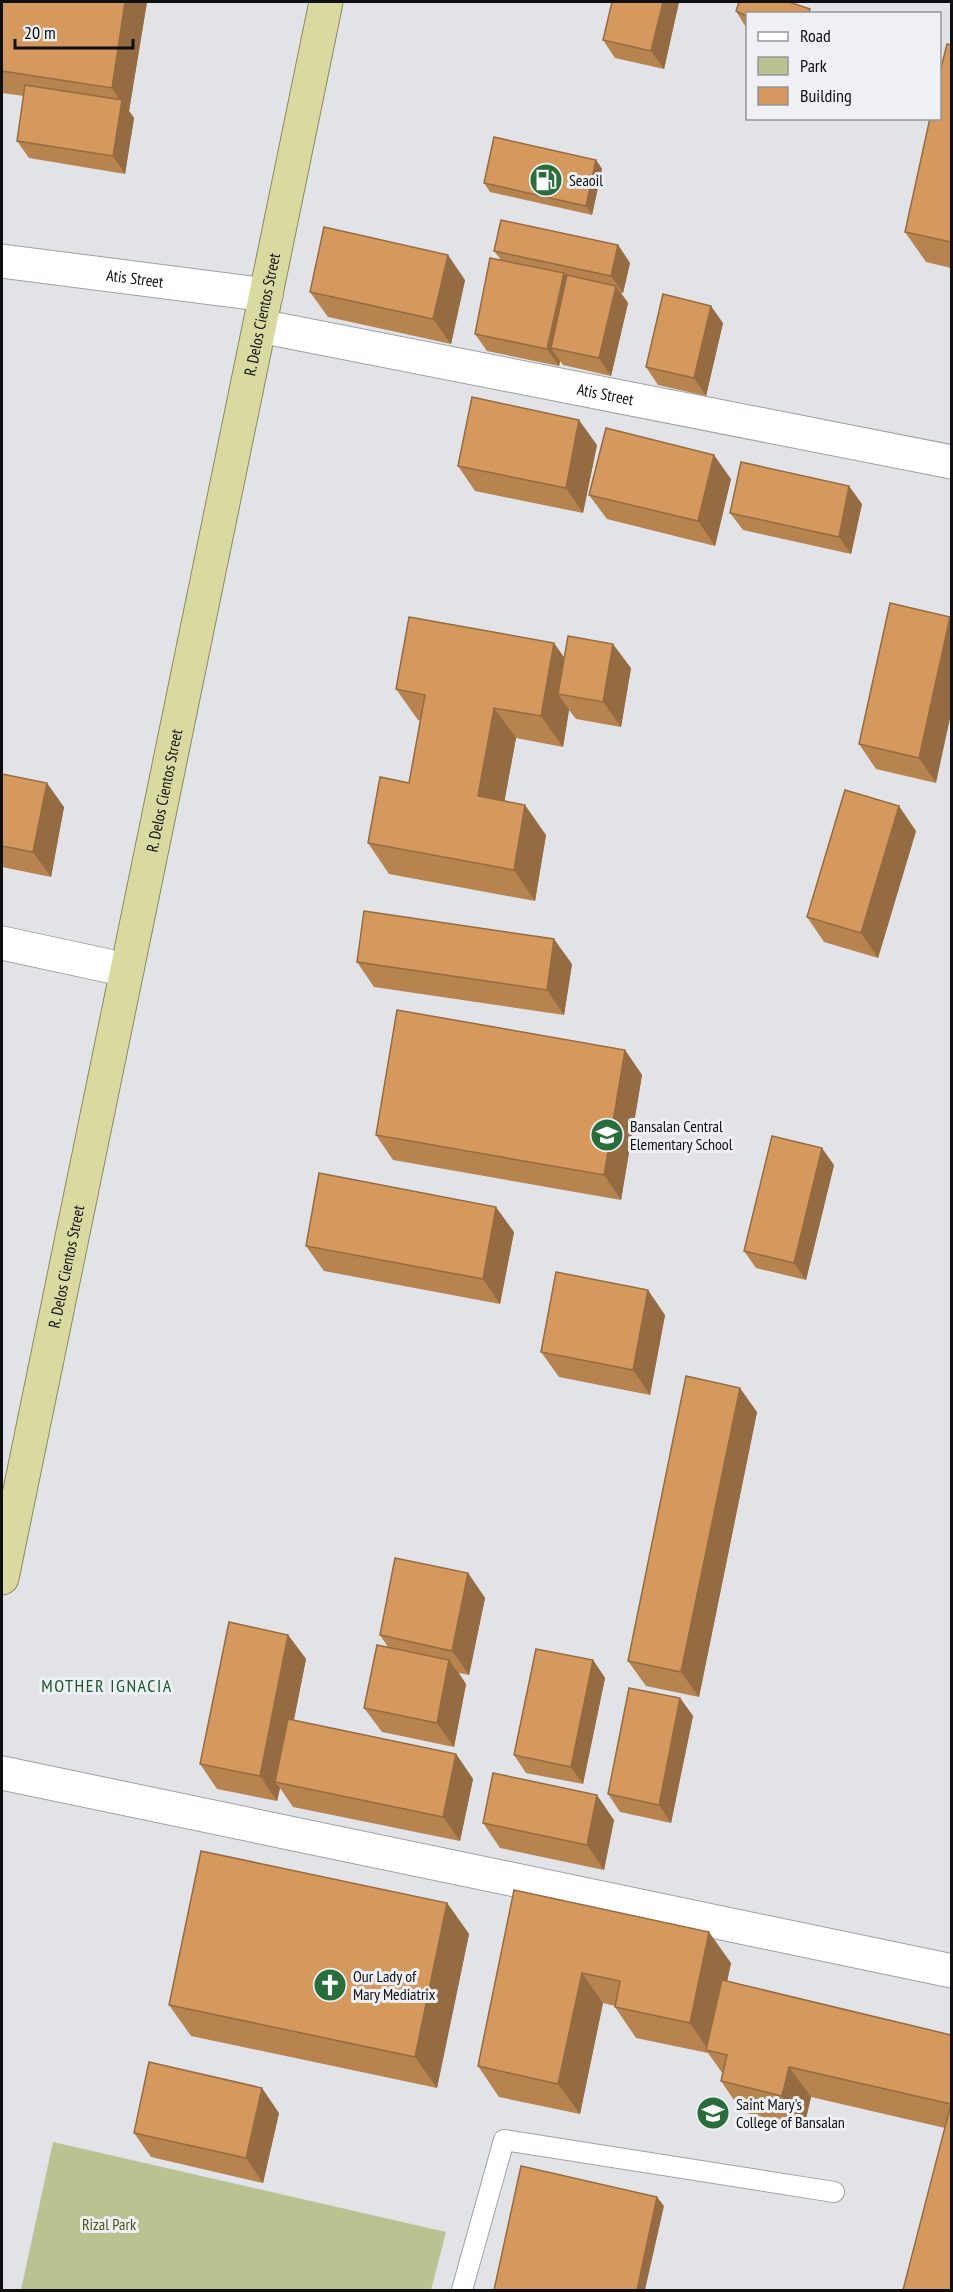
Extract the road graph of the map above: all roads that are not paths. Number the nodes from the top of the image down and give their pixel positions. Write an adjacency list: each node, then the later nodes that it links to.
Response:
1 (326, 2): 3 (highway, R. Delos Cientos Street)
2 (2, 261): 3 (street, Atis Street)
3 (263, 311): 4 (street, Atis Street); 6 (highway, R. Delos Cientos Street)
4 (951, 462)
5 (2, 943): 6 (street)
6 (127, 970): 7 (highway, R. Delos Cientos Street)
7 (2, 1578)
8 (2, 1773): 9 (street)
9 (951, 1971)
10 (834, 2192): 11 (lane)
11 (462, 2290)

